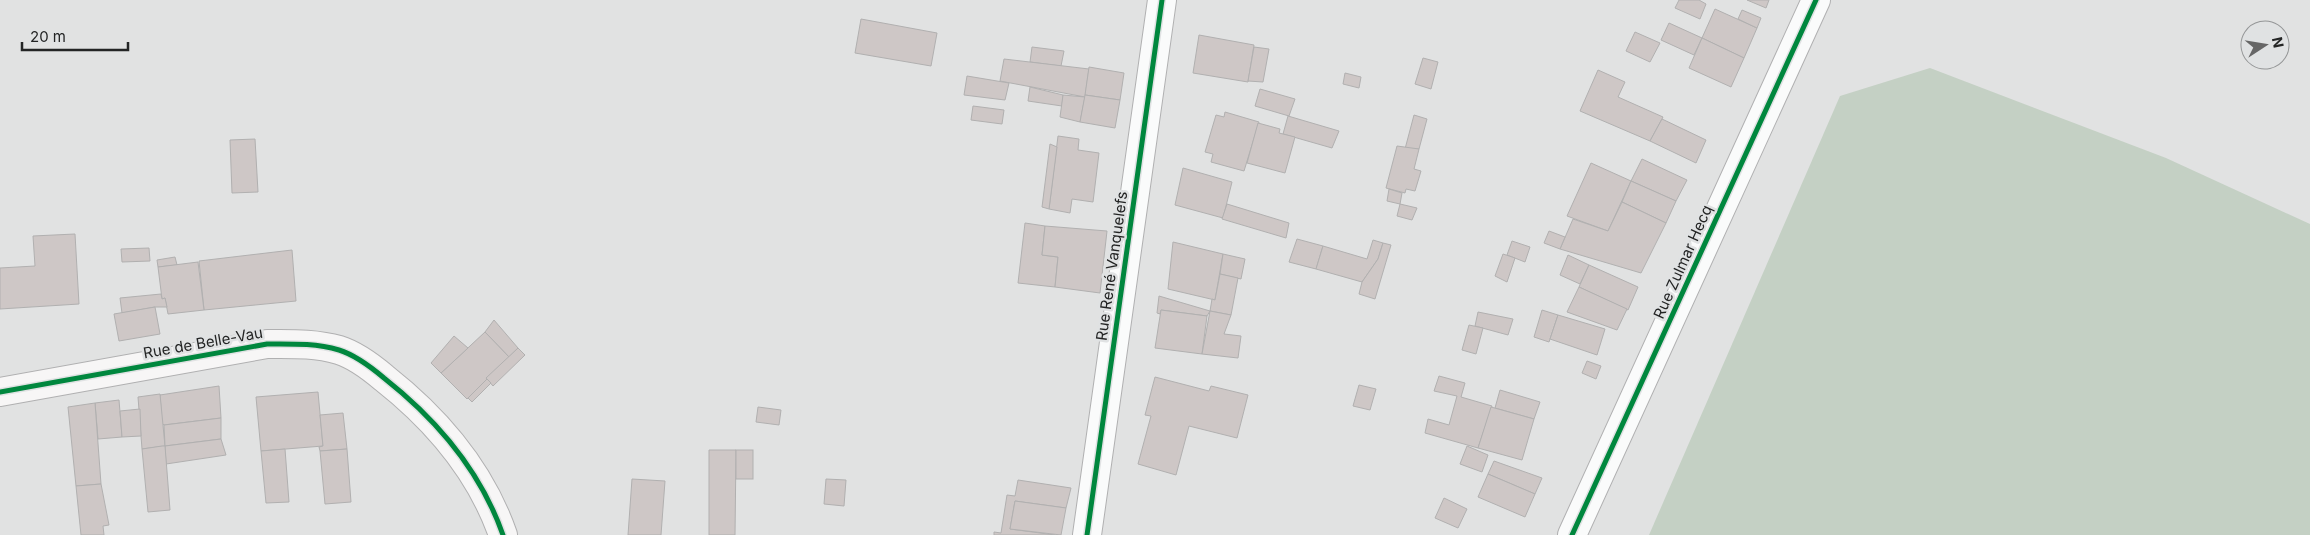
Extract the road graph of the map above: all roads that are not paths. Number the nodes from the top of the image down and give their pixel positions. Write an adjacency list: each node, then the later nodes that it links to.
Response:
1 (1162, 0): 5 (street, Rue René Vanquelefs)
2 (1816, 0): 6 (street, Rue Zulmar Hecq)
3 (0, 392): 4 (street, Rue de Belle-Vau)
4 (503, 535)
5 (1087, 535)
6 (1572, 535)

